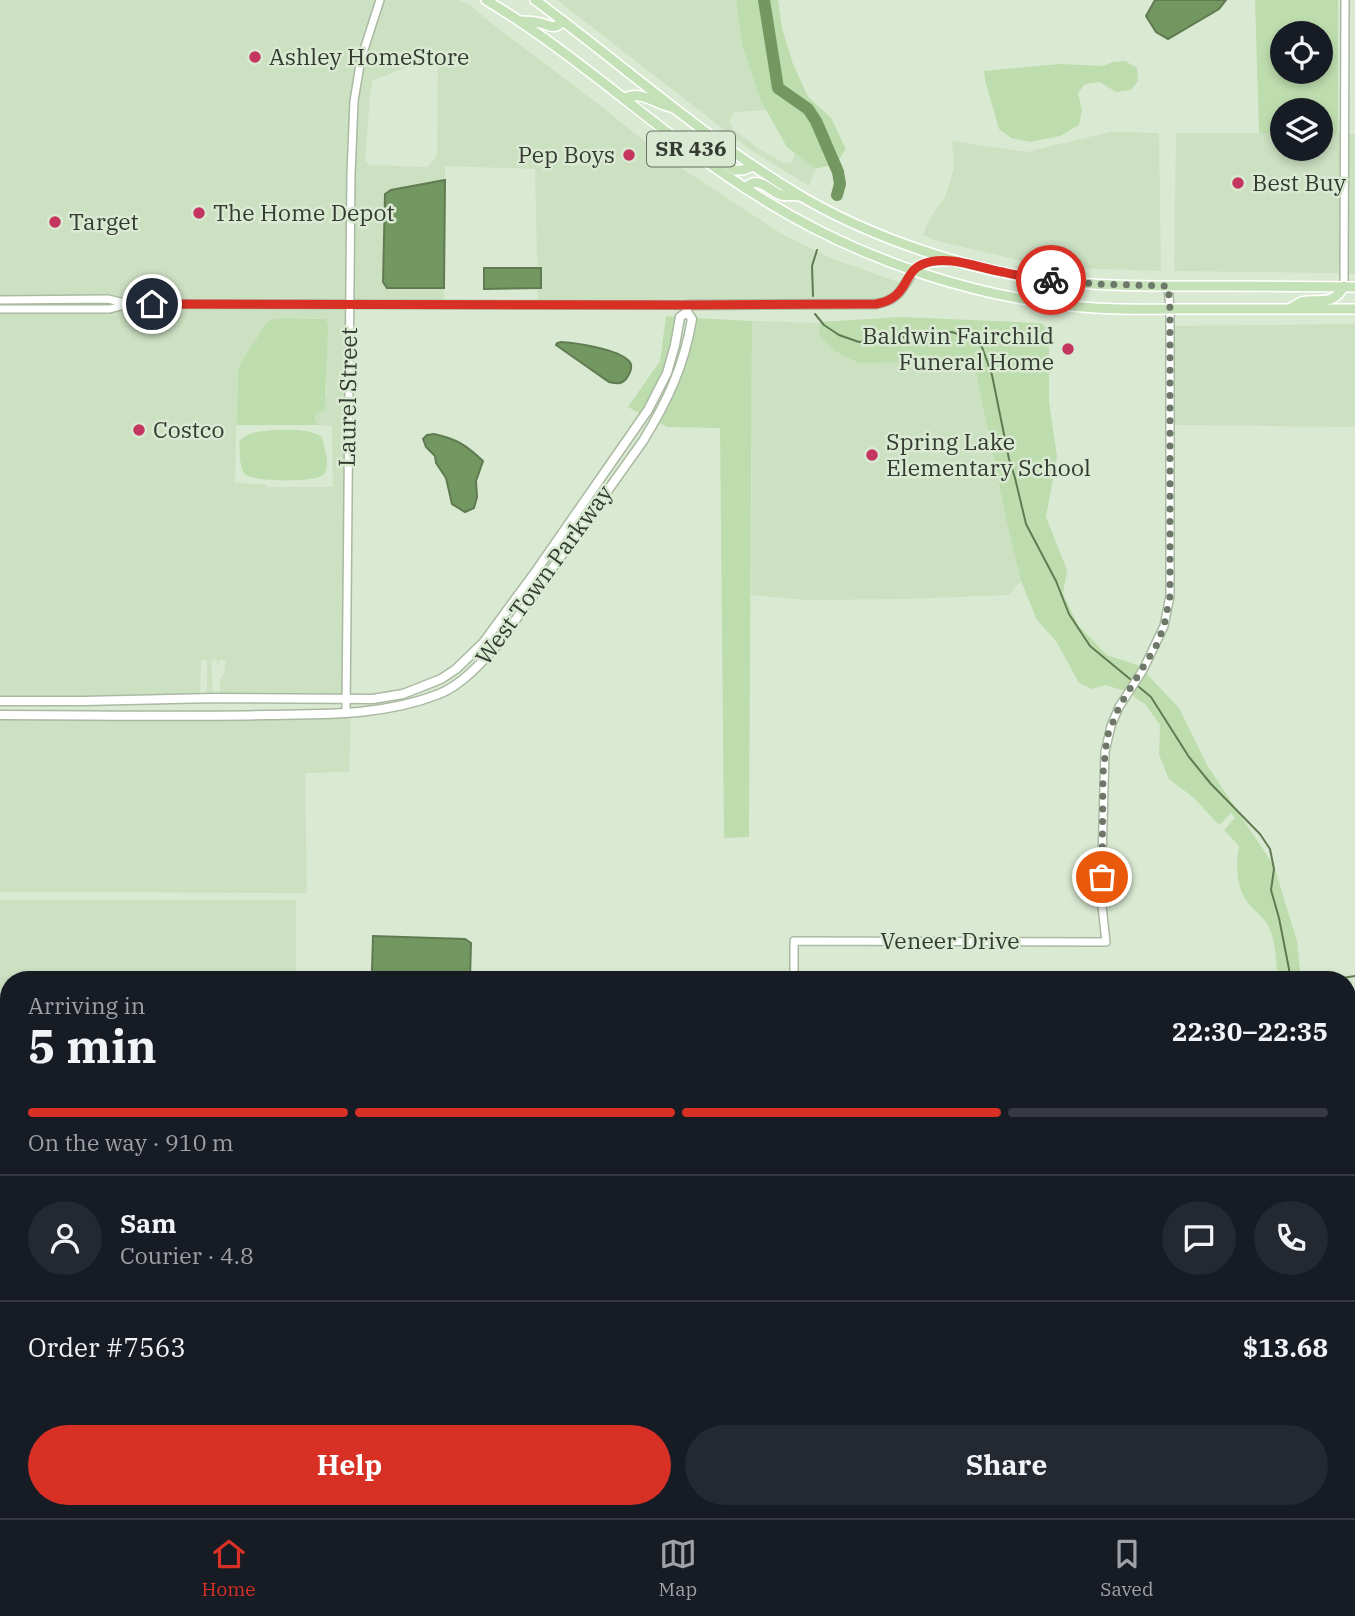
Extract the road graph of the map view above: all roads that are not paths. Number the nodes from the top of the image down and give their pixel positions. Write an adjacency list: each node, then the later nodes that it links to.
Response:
1 (380, 0): 20 (street, Laurel Street)
2 (486, 0): 5 (main road, SR 436)
3 (535, 0): 6 (main road, SR 436)
4 (1345, 0): 16 (street)
5 (519, 20): 6 (main road); 7 (main road, SR 436)
6 (563, 21): 8 (main road, SR 436)
7 (624, 99): 8 (main road); 9 (main road, SR 436)
8 (673, 107): 10 (main road, SR 436)
9 (684, 144): 10 (main road); 11 (main road, SR 436)
10 (753, 166): 12 (main road, SR 436)
11 (746, 188): 12 (main road); 14 (main road, SR 436)
12 (801, 196): 13 (main road, SR 436)
13 (960, 262): 14 (main road); 15 (main road, SR 436)
14 (914, 270): 22 (main road); 23 (main road, SR 436)
15 (1168, 286): 16 (main road, SR 436); 23 (street)
16 (1343, 286): 17 (main road, SR 436); 24 (main road)
17 (1355, 286)
18 (0, 300): 19 (street)
19 (129, 304): 20 (street); 21 (street)
20 (349, 304): 22 (street); 26 (street, Laurel Street)
21 (0, 309)
22 (688, 309): 26 (main road, West Town Parkway); 28 (main road, West Town Parkway)
23 (1170, 309): 24 (main road, SR 436); 30 (street, Veneer Drive)
24 (1290, 309): 25 (main road, SR 436)
25 (1355, 309)
26 (346, 700): 27 (main road, West Town Parkway); 28 (street, Laurel Street)
27 (0, 701)
28 (346, 713): 29 (main road, West Town Parkway)
29 (0, 715)
30 (794, 971)

